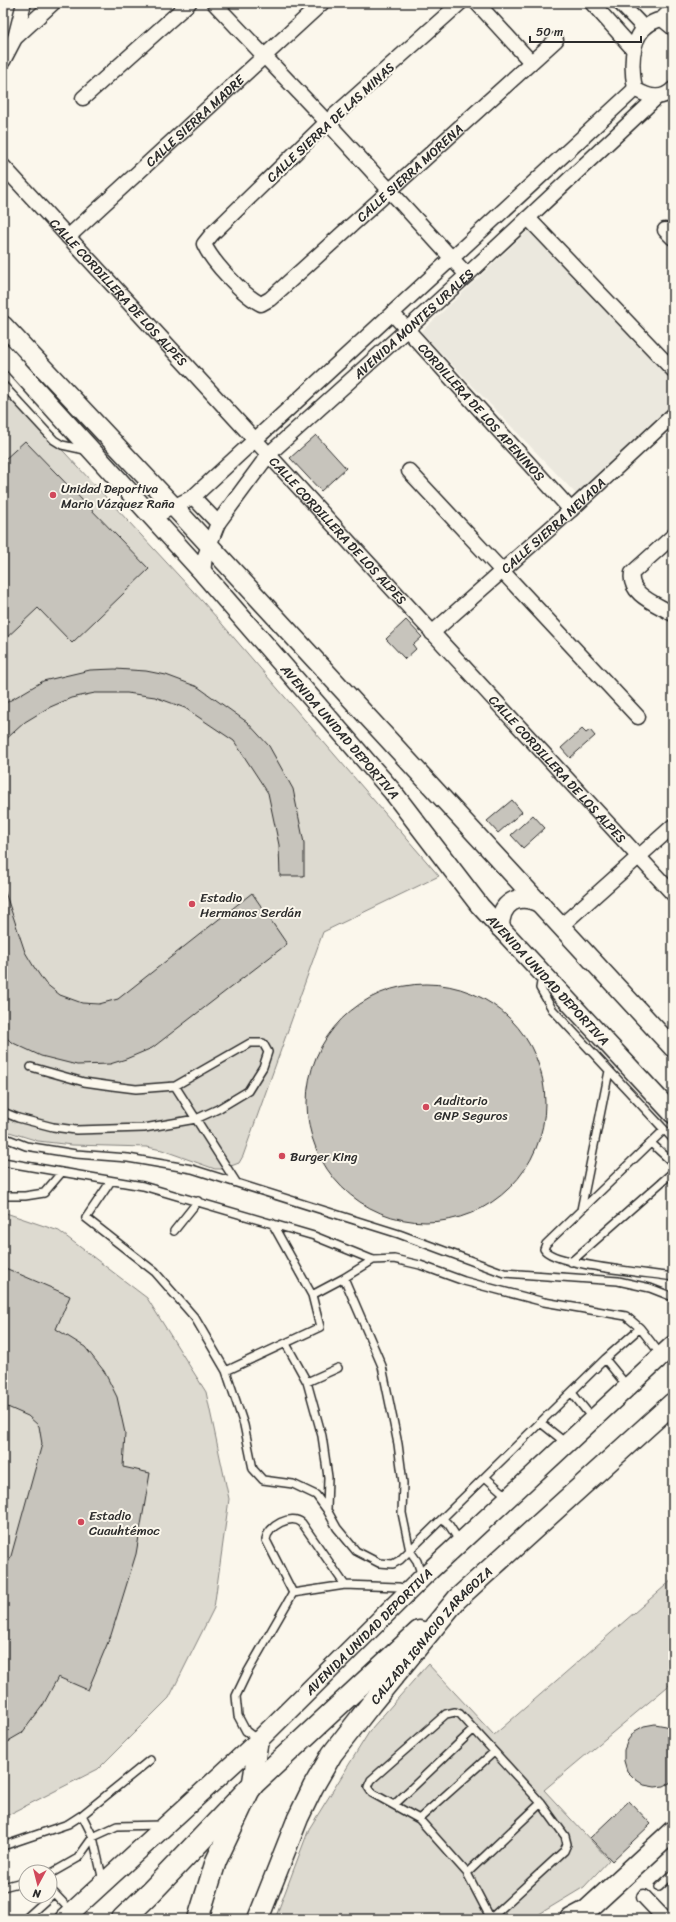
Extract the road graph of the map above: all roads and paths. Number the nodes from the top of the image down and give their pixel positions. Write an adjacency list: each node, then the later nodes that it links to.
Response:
1 (24, 3): 14 (street)
2 (53, 3): 14 (street)
3 (189, 3): 23 (street)
4 (214, 3): 17 (street)
5 (322, 3): 17 (street, CALLE SIERRA MADRE)
6 (460, 3): 24 (street, CALLE SIERRA DE LAS MINAS)
7 (476, 3): 19 (street)
8 (592, 3): 16 (street)
9 (620, 3): 12 (street)
10 (673, 8): 11 (street)
11 (662, 19): 12 (street); 13 (street)
12 (644, 28): 16 (street)
13 (673, 28)
14 (15, 38): 18 (street)
15 (556, 40): 19 (street, CALLE SIERRA MORENA)
16 (634, 50): 20 (street)
17 (263, 56): 24 (street); 28 (street, CALLE SIERRA MADRE)
18 (3, 61)
19 (531, 62): 26 (street, CALLE SIERRA MORENA)
20 (635, 88): 22 (street); 29 (street, AVENIDA MONTES URALES)
21 (672, 91): 22 (street, AVENIDA MONTES URALES)
22 (657, 97): 27 (street, AVENIDA MONTES URALES)
23 (83, 98)
24 (327, 122): 26 (street); 31 (street, CALLE SIERRA DE LAS MINAS)
25 (3, 166): 28 (street, CALLE CORDILLERA DE LOS ALPES)
26 (390, 191): 29 (street); 31 (street, CALLE SIERRA MORENA)
27 (528, 218): 30 (street, AVENIDA MONTES URALES); 35 (street)
28 (68, 237): 38 (street, CALLE CORDILLERA DE LOS ALPES)
29 (452, 258): 30 (street); 32 (street, AVENIDA MONTES URALES)
30 (467, 275): 33 (street, AVENIDA MONTES URALES)
31 (261, 304)
32 (393, 314): 33 (street, CORDILLERA DE LOS APENINOS); 38 (street, AVENIDA MONTES URALES)
33 (407, 330): 40 (street, AVENIDA MONTES URALES); 44 (street, CORDILLERA DE LOS APENINOS)
34 (6, 338): 39 (street, AVENIDA UNIDAD DEPORTIVA); 43 (street, AVENIDA UNIDAD DEPORTIVA)
35 (673, 370)
36 (3, 386): 39 (lane)
37 (673, 415): 44 (street, CALLE SIERRA NEVADA)
38 (256, 440): 40 (street, CALLE CORDILLERA DE LOS ALPES); 42 (street, AVENIDA MONTES URALES)
39 (90, 450): 45 (street, AVENIDA UNIDAD DEPORTIVA)
40 (269, 454): 46 (street, AVENIDA MONTES URALES); 52 (street, CALLE CORDILLERA DE LOS ALPES)
41 (409, 472): 49 (street)
42 (193, 497): 43 (street, AVENIDA MONTES URALES); 46 (street)
43 (174, 507): 45 (street, AVENIDA MONTES URALES); 48 (street, AVENIDA UNIDAD DEPORTIVA)
44 (571, 510): 49 (street, CALLE SIERRA NEVADA)
45 (149, 515): 50 (street, AVENIDA UNIDAD DEPORTIVA)
46 (218, 523): 48 (street, AVENIDA MONTES URALES)
47 (673, 536): 51 (street)
48 (209, 546): 50 (street, AVENIDA MONTES URALES); 57 (street, AVENIDA UNIDAD DEPORTIVA)
49 (503, 570): 52 (street, CALLE SIERRA NEVADA); 53 (street)
50 (203, 573): 59 (street, AVENIDA UNIDAD DEPORTIVA)
51 (673, 614)
52 (432, 633): 55 (street, CALLE CORDILLERA DE LOS ALPES)
53 (638, 717)
54 (673, 826): 55 (street)
55 (640, 857): 56 (street, CALLE CORDILLERA DE LOS ALPES); 58 (street)
56 (673, 894)
57 (541, 904): 58 (street, AVENIDA UNIDAD DEPORTIVA); 59 (street)
58 (561, 926): 61 (street, AVENIDA UNIDAD DEPORTIVA)
59 (500, 928): 60 (street, AVENIDA UNIDAD DEPORTIVA)
60 (542, 973): 63 (lane); 66 (street, AVENIDA UNIDAD DEPORTIVA)
61 (673, 1048)
62 (31, 1067): 64 (lane)
63 (610, 1071): 68 (lane); 80 (lane)
64 (175, 1086): 67 (lane); 67 (lane)
65 (3, 1112): 67 (lane)
66 (673, 1114)
67 (196, 1119): 77 (lane)
68 (664, 1130): 70 (lane); 71 (lane)
69 (3, 1137): 77 (lane)
70 (673, 1139)
71 (651, 1142): 73 (lane); 80 (lane)
72 (3, 1162): 74 (lane)
73 (673, 1163)
74 (62, 1172): 76 (lane); 78 (lane)
75 (673, 1172): 84 (lane)
76 (111, 1182): 79 (lane); 94 (lane)
77 (236, 1182): 88 (lane)
78 (3, 1196)
79 (198, 1201): 81 (lane); 82 (lane)
80 (581, 1210): 84 (lane)
81 (272, 1223): 83 (lane); 87 (lane)
82 (174, 1231)
83 (373, 1260): 86 (lane); 89 (lane)
84 (571, 1262): 85 (lane)
85 (669, 1276)
86 (344, 1278): 87 (lane); 107 (lane)
87 (312, 1295): 90 (lane)
88 (673, 1297)
89 (640, 1328): 91 (lane); 92 (lane)
90 (286, 1344): 94 (lane); 95 (lane)
91 (667, 1350): 96 (street, AVENIDA UNIDAD DEPORTIVA)
92 (606, 1360): 96 (lane); 97 (lane)
93 (338, 1368): 95 (lane)
94 (226, 1371): 104 (lane)
95 (308, 1382): 104 (lane)
96 (628, 1387): 99 (street, AVENIDA UNIDAD DEPORTIVA)
97 (572, 1393): 99 (lane); 100 (lane)
98 (673, 1403): 112 (main road, CALZADA IGNACIO ZARAGOZA)
99 (593, 1419): 101 (street, AVENIDA UNIDAD DEPORTIVA)
100 (541, 1423): 101 (lane); 102 (lane)
101 (566, 1443): 103 (street, AVENIDA UNIDAD DEPORTIVA)
102 (485, 1477): 103 (lane); 105 (lane)
103 (508, 1497): 106 (street, AVENIDA UNIDAD DEPORTIVA)
104 (327, 1510): 107 (lane)
105 (443, 1519): 106 (lane); 107 (lane)
106 (460, 1542): 108 (street, AVENIDA UNIDAD DEPORTIVA)
107 (410, 1552): 108 (lane)
108 (423, 1577): 110 (street, AVENIDA UNIDAD DEPORTIVA)
109 (345, 1585): 110 (lane); 111 (lane); 111 (lane)
110 (409, 1590): 114 (street, AVENIDA UNIDAD DEPORTIVA)
111 (293, 1593): 114 (lane)
112 (457, 1599): 117 (main road); 141 (main road, CALZADA IGNACIO ZARAGOZA)
113 (474, 1729): 115 (lane); 119 (lane); 119 (lane)
114 (259, 1740): 117 (street); 122 (street, AVENIDA UNIDAD DEPORTIVA)
115 (494, 1752): 118 (lane); 121 (lane)
116 (150, 1760): 120 (lane)
117 (251, 1787): 136 (main road); 140 (highway)
118 (541, 1803): 127 (lane); 142 (lane)
119 (395, 1804): 121 (lane)
120 (82, 1815): 124 (lane); 125 (lane)
121 (419, 1819): 127 (lane)
122 (165, 1825): 124 (lane); 129 (street, AVENIDA UNIDAD DEPORTIVA)
123 (673, 1831): 138 (main road)
124 (94, 1837): 126 (lane); 129 (lane)
125 (3, 1846)
126 (58, 1869)
127 (467, 1873): 142 (lane)
128 (673, 1874): 132 (lane)
129 (103, 1882): 137 (street, AVENIDA UNIDAD DEPORTIVA)
130 (18, 1883): 131 (lane)
131 (3, 1887)
132 (659, 1887)
133 (644, 1897): 143 (street)
134 (58, 1900): 137 (lane)
135 (42, 1904): 139 (lane)
136 (203, 1913)
137 (68, 1916)
138 (578, 1916)
139 (26, 1919)
140 (123, 1919)
141 (258, 1919)
142 (491, 1919)
143 (665, 1919)

